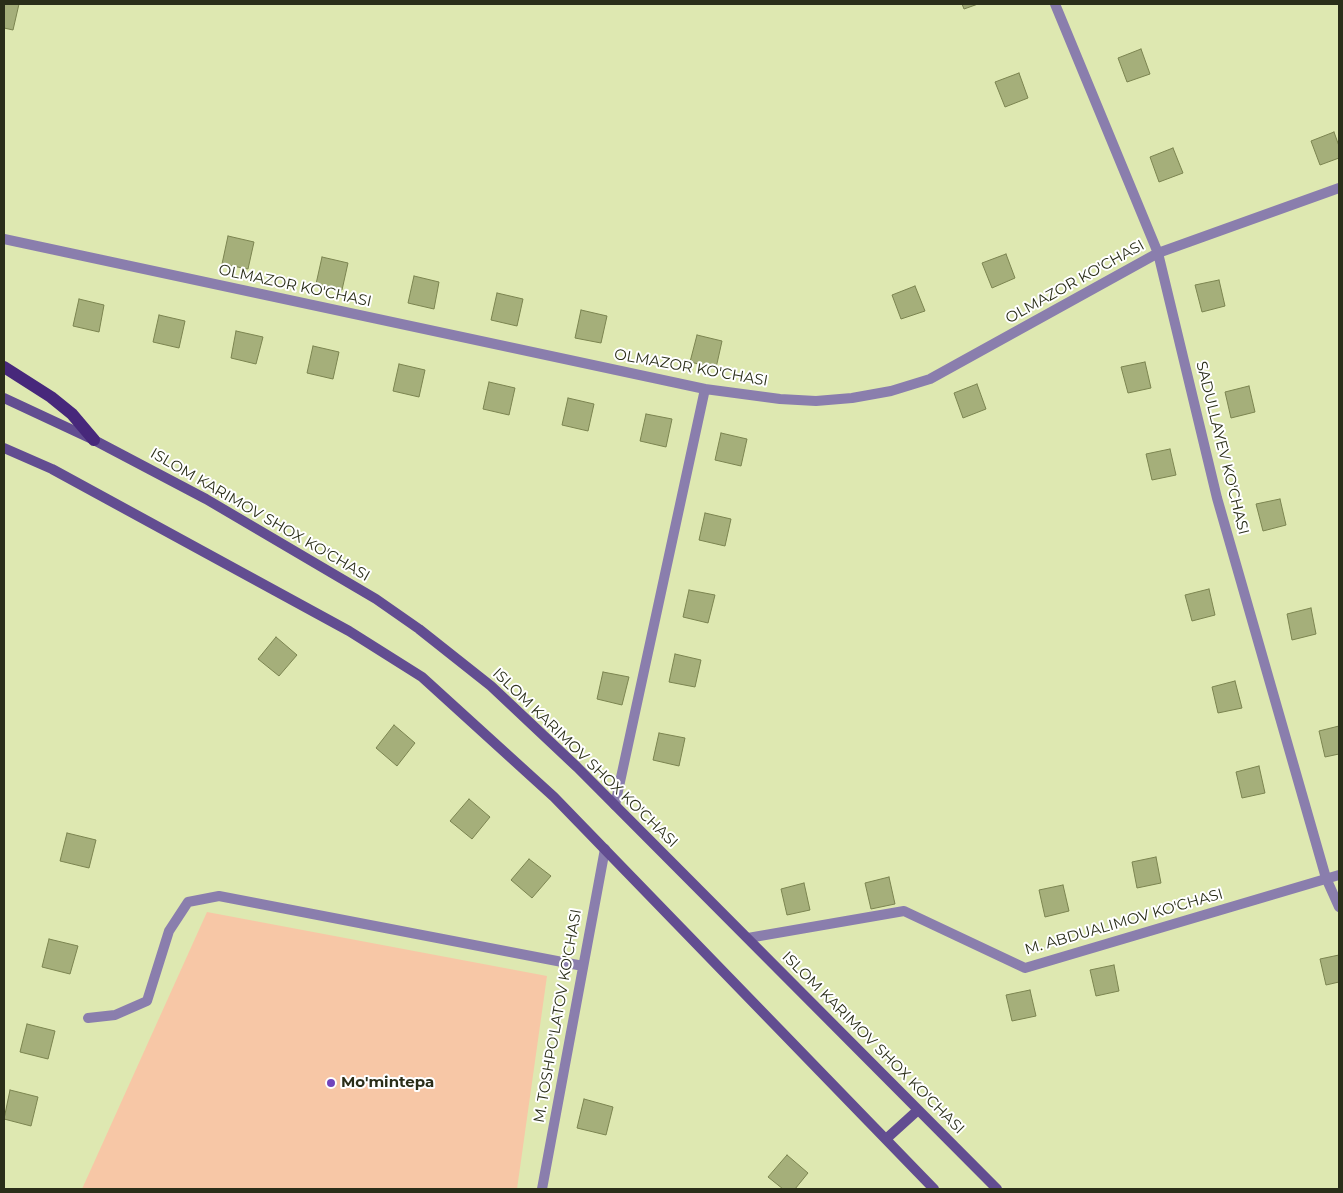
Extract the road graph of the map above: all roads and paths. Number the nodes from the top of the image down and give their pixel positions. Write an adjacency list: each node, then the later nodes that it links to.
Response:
1 (1055, 4): 4 (street, SADULLAYEV KO'CHASI)
2 (1339, 188): 4 (street, OLMAZOR KO'CHASI)
3 (4, 239): 6 (street, OLMAZOR KO'CHASI)
4 (1158, 253): 6 (street, OLMAZOR KO'CHASI); 13 (street, SADULLAYEV KO'CHASI)
5 (4, 367): 8 (main road)
6 (705, 389): 10 (street)
7 (4, 398): 8 (main road, ISLOM KARIMOV SHOX KO'CHASI)
8 (94, 440): 10 (main road, ISLOM KARIMOV SHOX KO'CHASI)
9 (4, 448): 11 (main road)
10 (615, 804): 15 (main road, ISLOM KARIMOV SHOX KO'CHASI)
11 (605, 849): 16 (street, M. TOSHPO'LATOV KO'CHASI); 19 (main road)
12 (1339, 874): 13 (street, M. ABDUALIMOV KO'CHASI)
13 (1326, 878): 14 (street, SADULLAYEV KO'CHASI); 15 (street, M. ABDUALIMOV KO'CHASI)
14 (1339, 907)
15 (748, 938): 18 (main road, ISLOM KARIMOV SHOX KO'CHASI)
16 (583, 966): 17 (street); 20 (street, M. TOSHPO'LATOV KO'CHASI)
17 (88, 1018)
18 (918, 1110): 19 (main road); 22 (main road, ISLOM KARIMOV SHOX KO'CHASI)
19 (886, 1139): 21 (main road)
20 (542, 1189)
21 (934, 1189)
22 (997, 1189)

